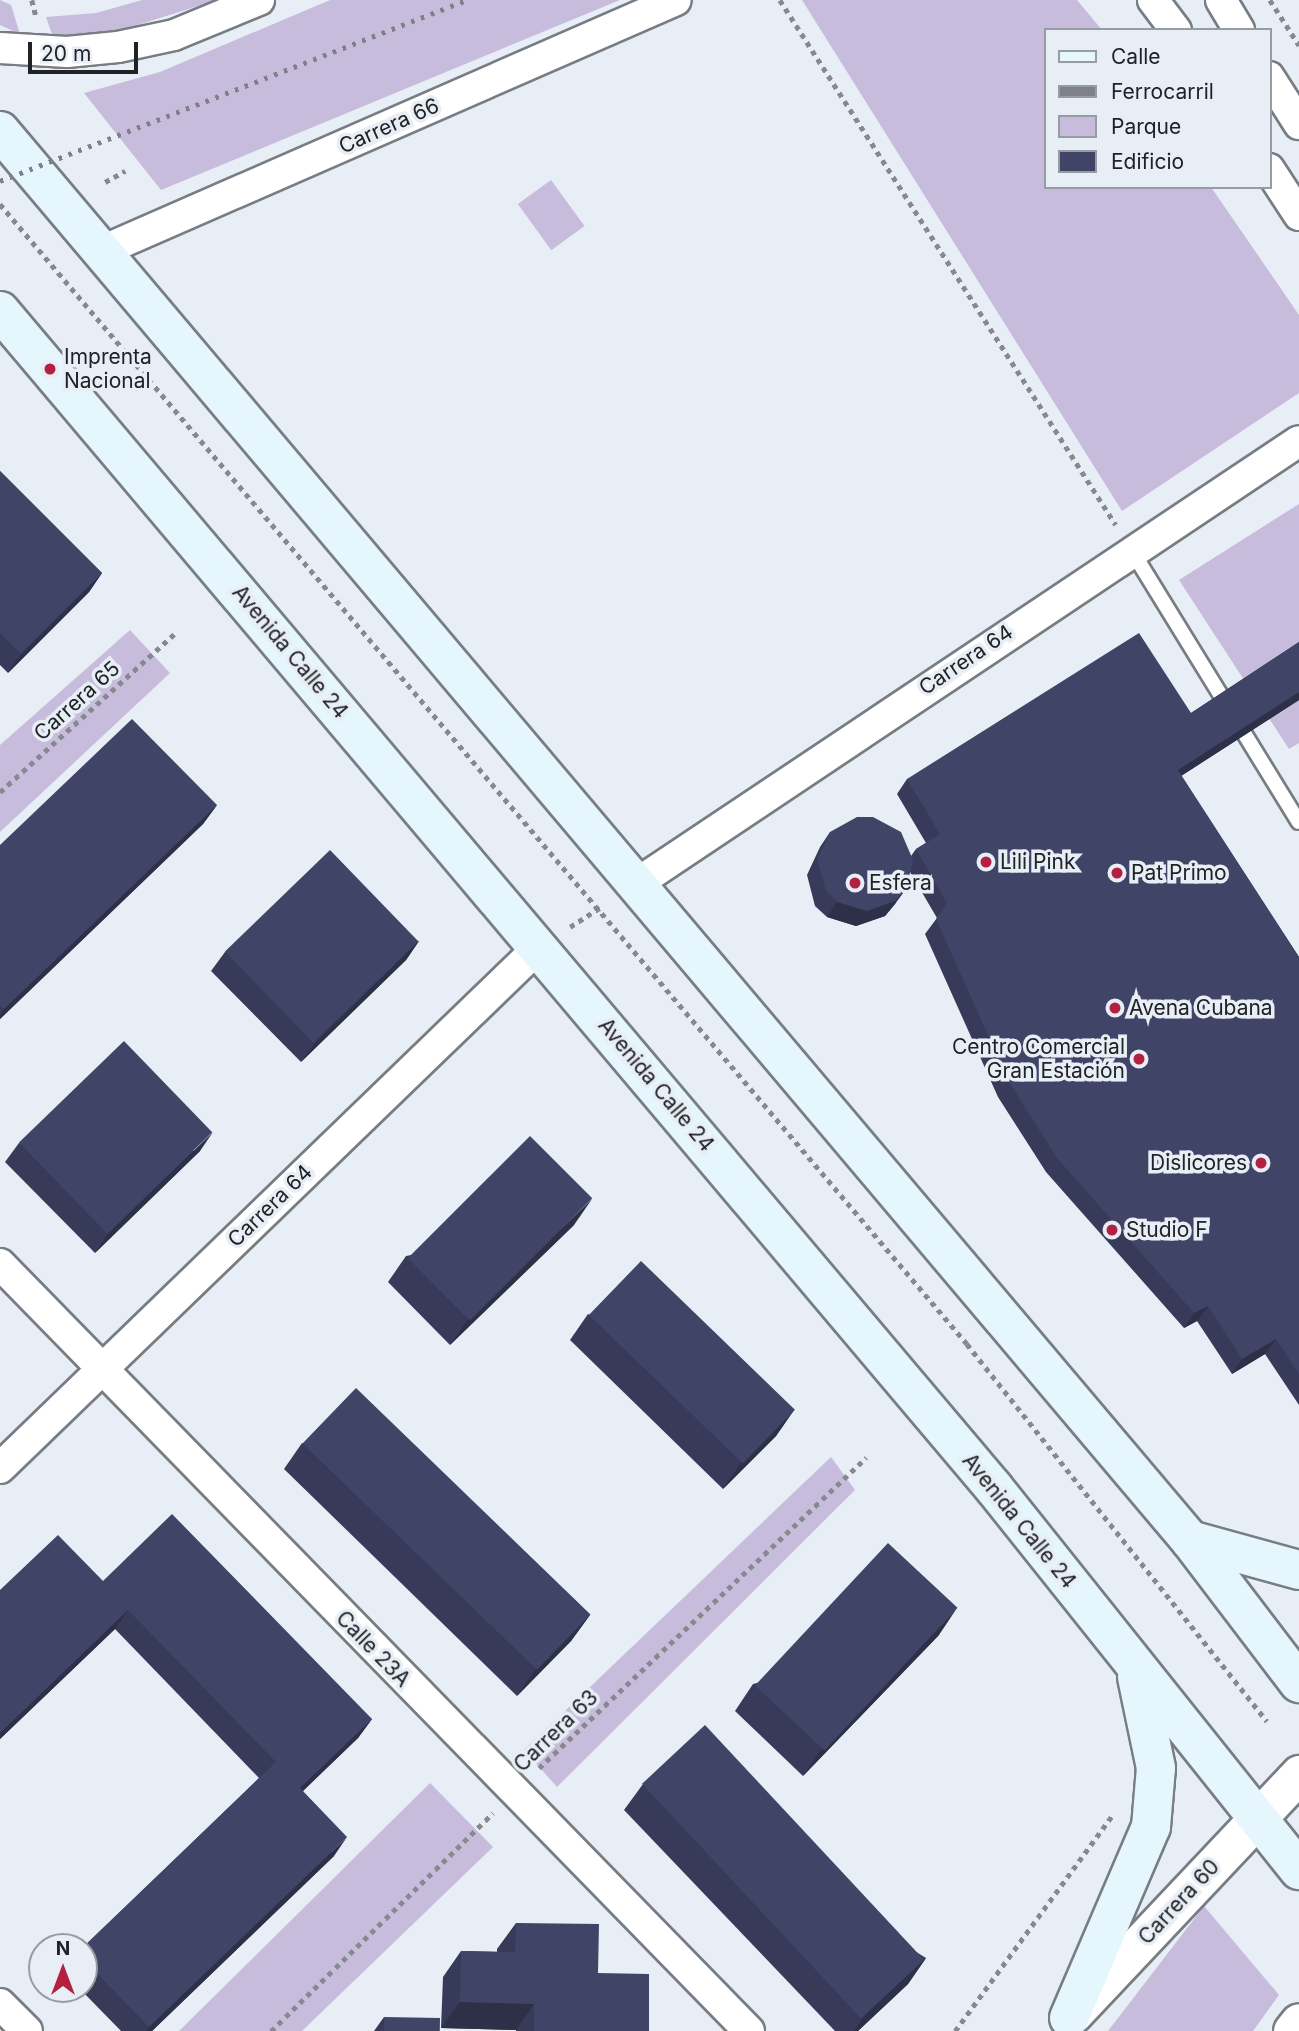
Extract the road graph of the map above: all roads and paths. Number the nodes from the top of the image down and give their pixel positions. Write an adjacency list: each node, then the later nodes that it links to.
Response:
1 (258, 0): 10 (street)
2 (676, 0): 19 (street, Carrera 66)
3 (780, 0): 22 (path)
4 (1153, 0): 7 (street)
5 (1221, 0): 8 (street)
6 (1270, 0): 9 (path)
7 (1174, 28)
8 (1238, 28)
9 (1299, 45)
10 (0, 48)
11 (1271, 80): 12 (street)
12 (1299, 124)
13 (0, 131): 19 (main road)
14 (125, 171): 16 (path)
15 (1271, 172): 18 (street)
16 (105, 182)
17 (0, 204): 27 (path)
18 (1299, 215)
19 (102, 251): 26 (main road)
20 (0, 311): 28 (main road, Avenida Calle 24)
21 (1299, 441): 22 (street, Carrera 64)
22 (1131, 549): 25 (lane); 26 (street, Carrera 64)
23 (174, 635): 24 (path, Carrera 65)
24 (0, 792)
25 (1299, 822)
26 (636, 884): 27 (path); 33 (main road)
27 (599, 909): 28 (path); 37 (path)
28 (540, 946): 30 (street, Carrera 64); 35 (main road, Avenida Calle 24)
29 (0, 1264): 30 (street, Calle 23A)
30 (100, 1371): 32 (street, Carrera 64); 39 (street, Calle 23A)
31 (866, 1458): 39 (path, Carrera 63)
32 (0, 1468)
33 (1190, 1540): 34 (main road); 36 (main road)
34 (1299, 1570)
35 (1134, 1665): 41 (main road, Avenida Calle 24); 45 (main road)
36 (1299, 1683)
37 (1267, 1721)
38 (1299, 1774): 41 (street, Carrera 60)
39 (513, 1793): 47 (path, Carrera 63); 48 (street, Calle 23A)
40 (1112, 1816): 49 (path)
41 (1258, 1818): 42 (main road, Avenida Calle 24); 45 (street, Carrera 60)
42 (1299, 1870)
43 (0, 2004): 46 (street)
44 (1299, 2022): 50 (street)
45 (1064, 2024)
46 (27, 2031)
47 (271, 2031)
48 (749, 2031)
49 (955, 2031)
50 (1292, 2031)

